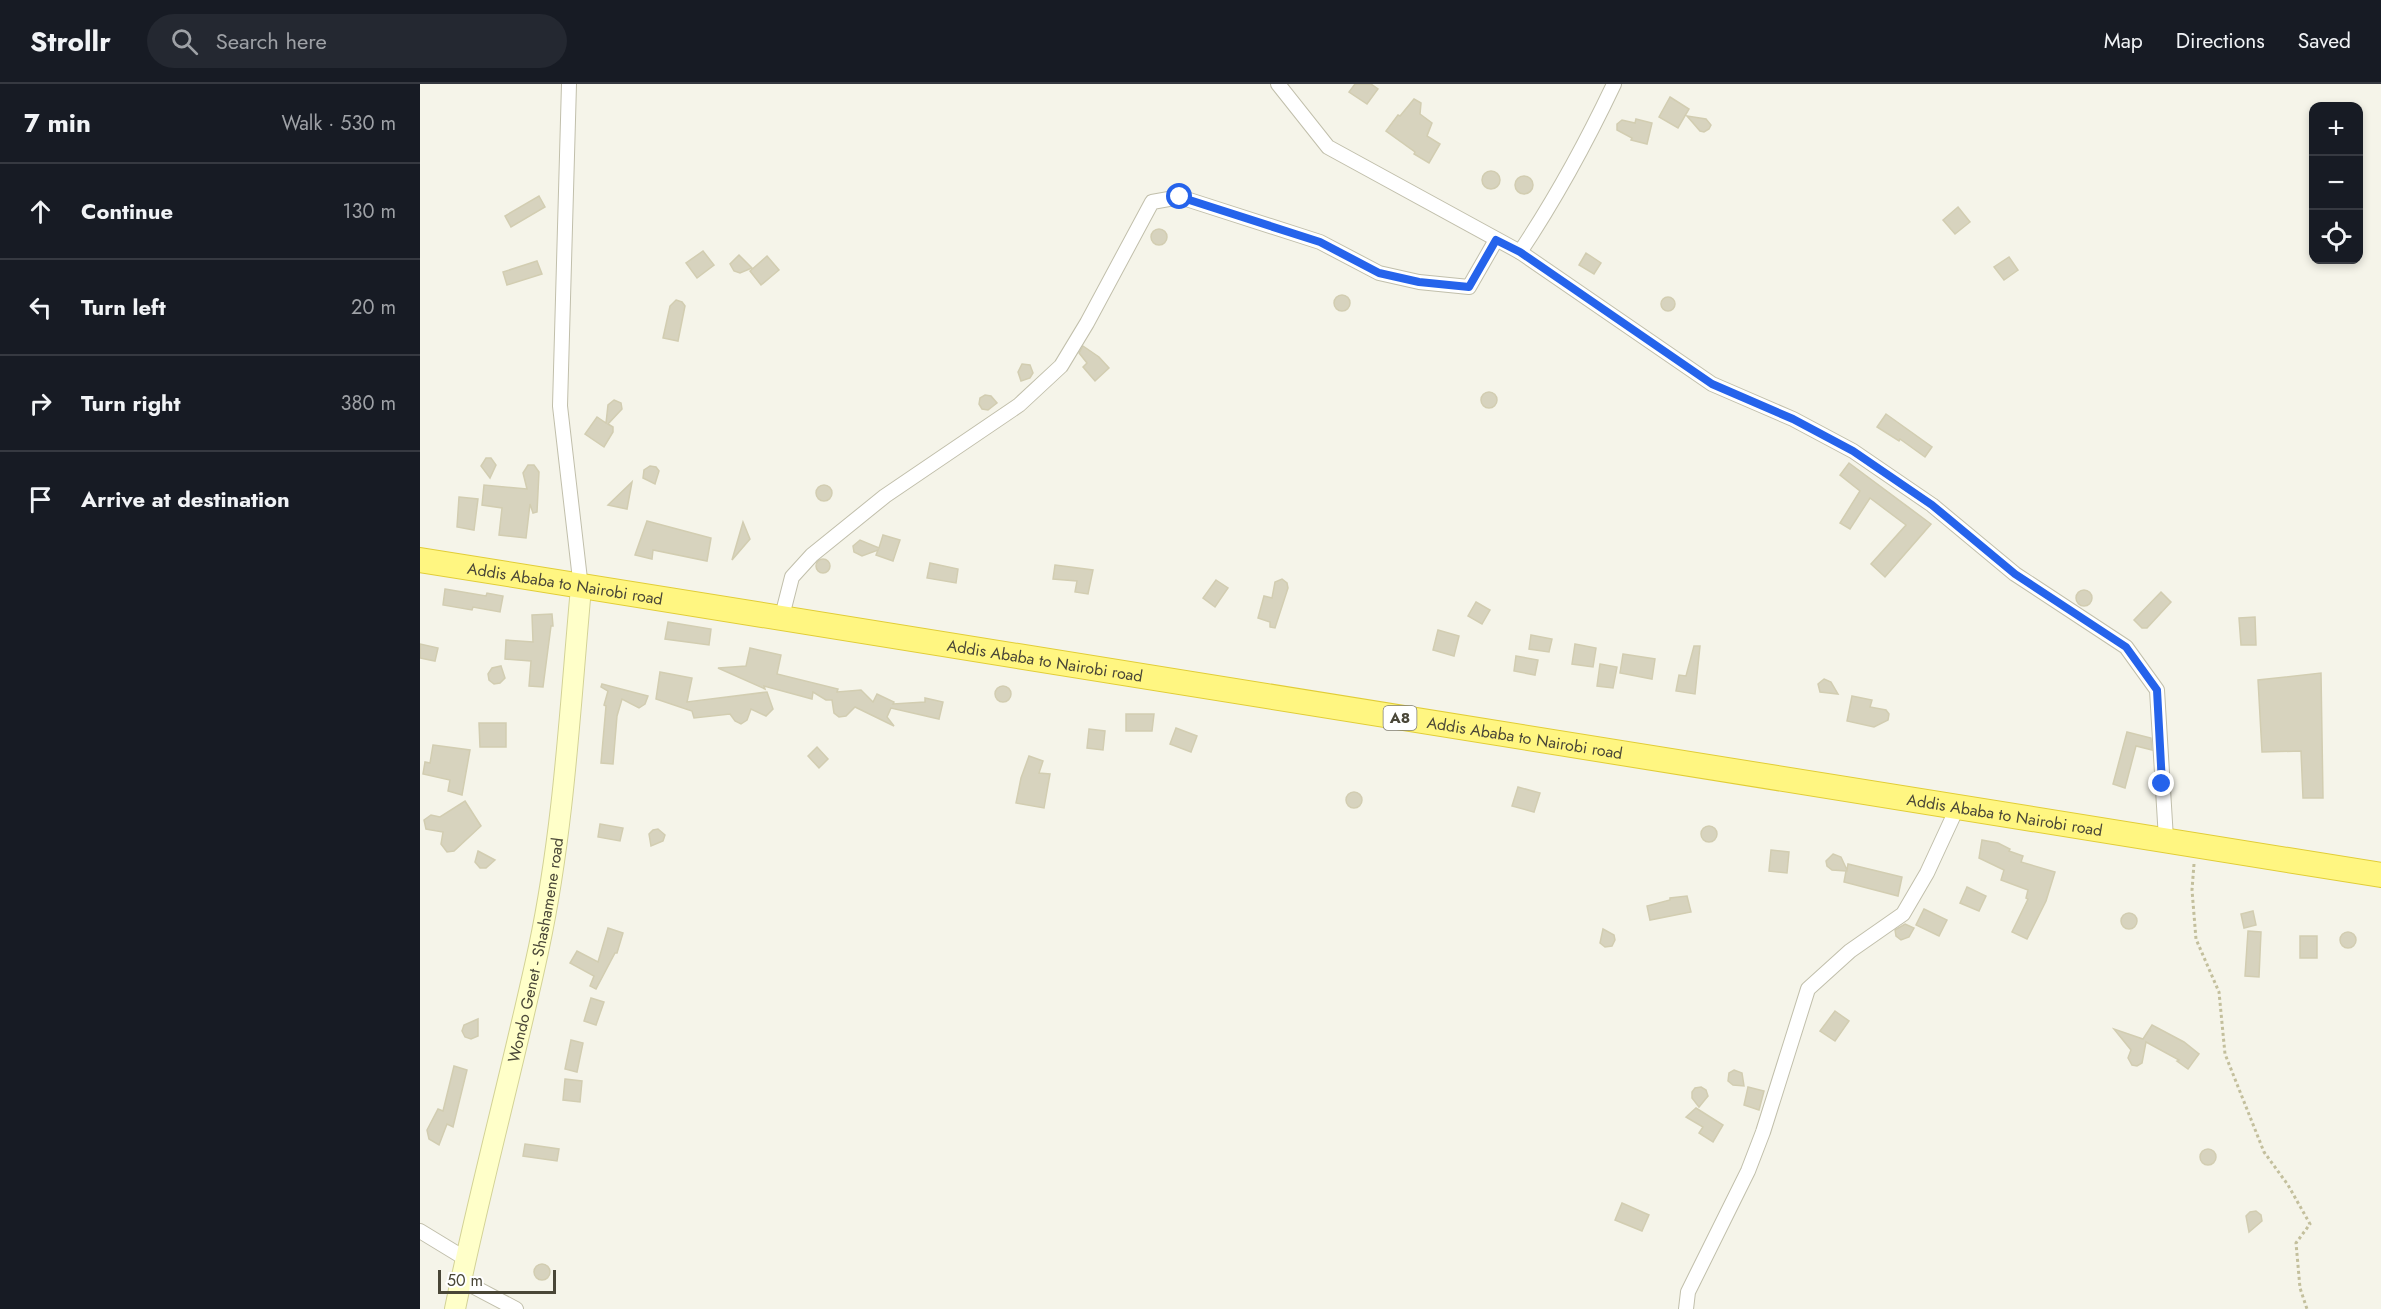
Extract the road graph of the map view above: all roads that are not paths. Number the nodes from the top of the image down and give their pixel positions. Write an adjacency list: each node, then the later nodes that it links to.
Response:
1 (569, 84): 7 (street)
2 (1278, 84): 4 (street)
3 (1614, 84): 5 (street)
4 (1496, 240): 5 (street); 8 (street)
5 (1520, 252): 10 (street)
6 (420, 560): 7 (highway, Addis Ababa to Nairobi road / A8)
7 (581, 588): 8 (highway, Addis Ababa to Nairobi road / A8); 13 (main road, Wondo Genet - Shashamene road)
8 (781, 620): 9 (highway, Addis Ababa to Nairobi road / A8)
9 (1958, 806): 10 (highway, Addis Ababa to Nairobi road / A8); 17 (street)
10 (2166, 839): 11 (highway, Addis Ababa to Nairobi road / A8)
11 (2381, 875)
12 (420, 1231): 13 (street)
13 (466, 1259): 14 (main road, Wondo Genet - Shashamene road)
14 (461, 1280): 15 (main road, Wondo Genet - Shashamene road); 16 (street)
15 (455, 1309)
16 (516, 1309)
17 (1686, 1309)

